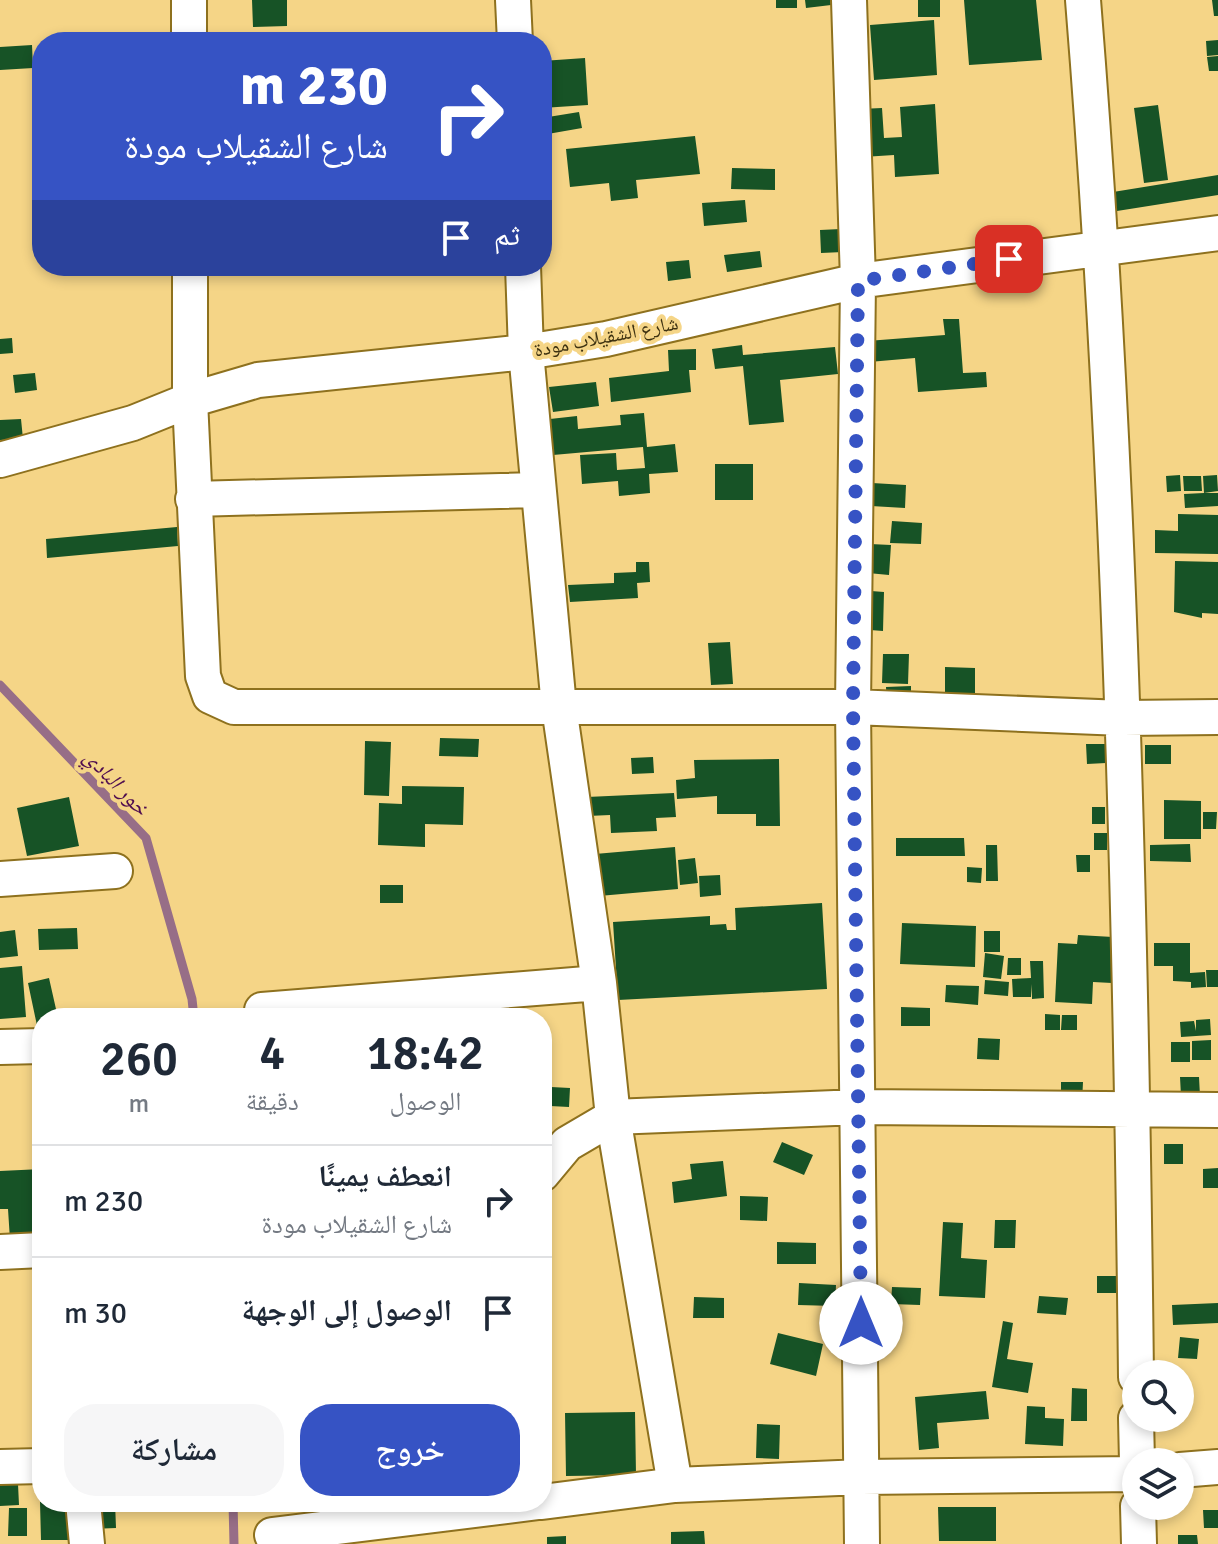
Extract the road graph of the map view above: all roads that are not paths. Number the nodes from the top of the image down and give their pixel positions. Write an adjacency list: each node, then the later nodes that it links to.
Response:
1 (189, 0): 5 (street)
2 (513, 0): 6 (street)
3 (849, 0): 11 (street)
4 (1083, 0): 8 (street)
5 (189, 32)
6 (515, 32)
7 (1218, 233): 8 (street, شارع الشقيلاب مودة)
8 (1100, 247): 11 (street, شارع الشقيلاب مودة); 20 (street)
9 (190, 276): 13 (street)
10 (523, 276): 12 (street)
11 (858, 281): 12 (street, شارع الشقيلاب مودة); 18 (street)
12 (526, 352): 13 (street, شارع الشقيلاب مودة); 15 (street)
13 (190, 400): 14 (street, شارع الشقيلاب مودة); 16 (street)
14 (0, 460)
15 (538, 490): 16 (street); 17 (street)
16 (193, 499): 17 (street)
17 (559, 707): 18 (street); 23 (street)
18 (853, 707): 20 (street); 27 (street)
19 (1218, 717): 20 (street)
20 (1123, 718): 28 (street)
21 (115, 871): 22 (street)
22 (0, 879)
23 (599, 983): 24 (street); 30 (street)
24 (287, 1008)
25 (32, 1046): 26 (street)
26 (0, 1047)
27 (859, 1107): 28 (street); 30 (street); 40 (street)
28 (1133, 1109): 29 (street); 34 (street)
29 (1218, 1110)
30 (613, 1117): 31 (street); 41 (street)
31 (552, 1162)
32 (32, 1250): 33 (street)
33 (0, 1252)
34 (1136, 1360)
35 (32, 1466): 36 (street)
36 (0, 1467)
37 (1218, 1467): 38 (street)
38 (1194, 1469)
39 (1122, 1474): 40 (street)
40 (862, 1477): 41 (street); 48 (street)
41 (675, 1485): 42 (street)
42 (552, 1500)
43 (84, 1512): 47 (street)
44 (459, 1512): 46 (street)
45 (1138, 1520): 49 (street)
46 (272, 1535)
47 (87, 1544)
48 (862, 1544)
49 (1139, 1544)

